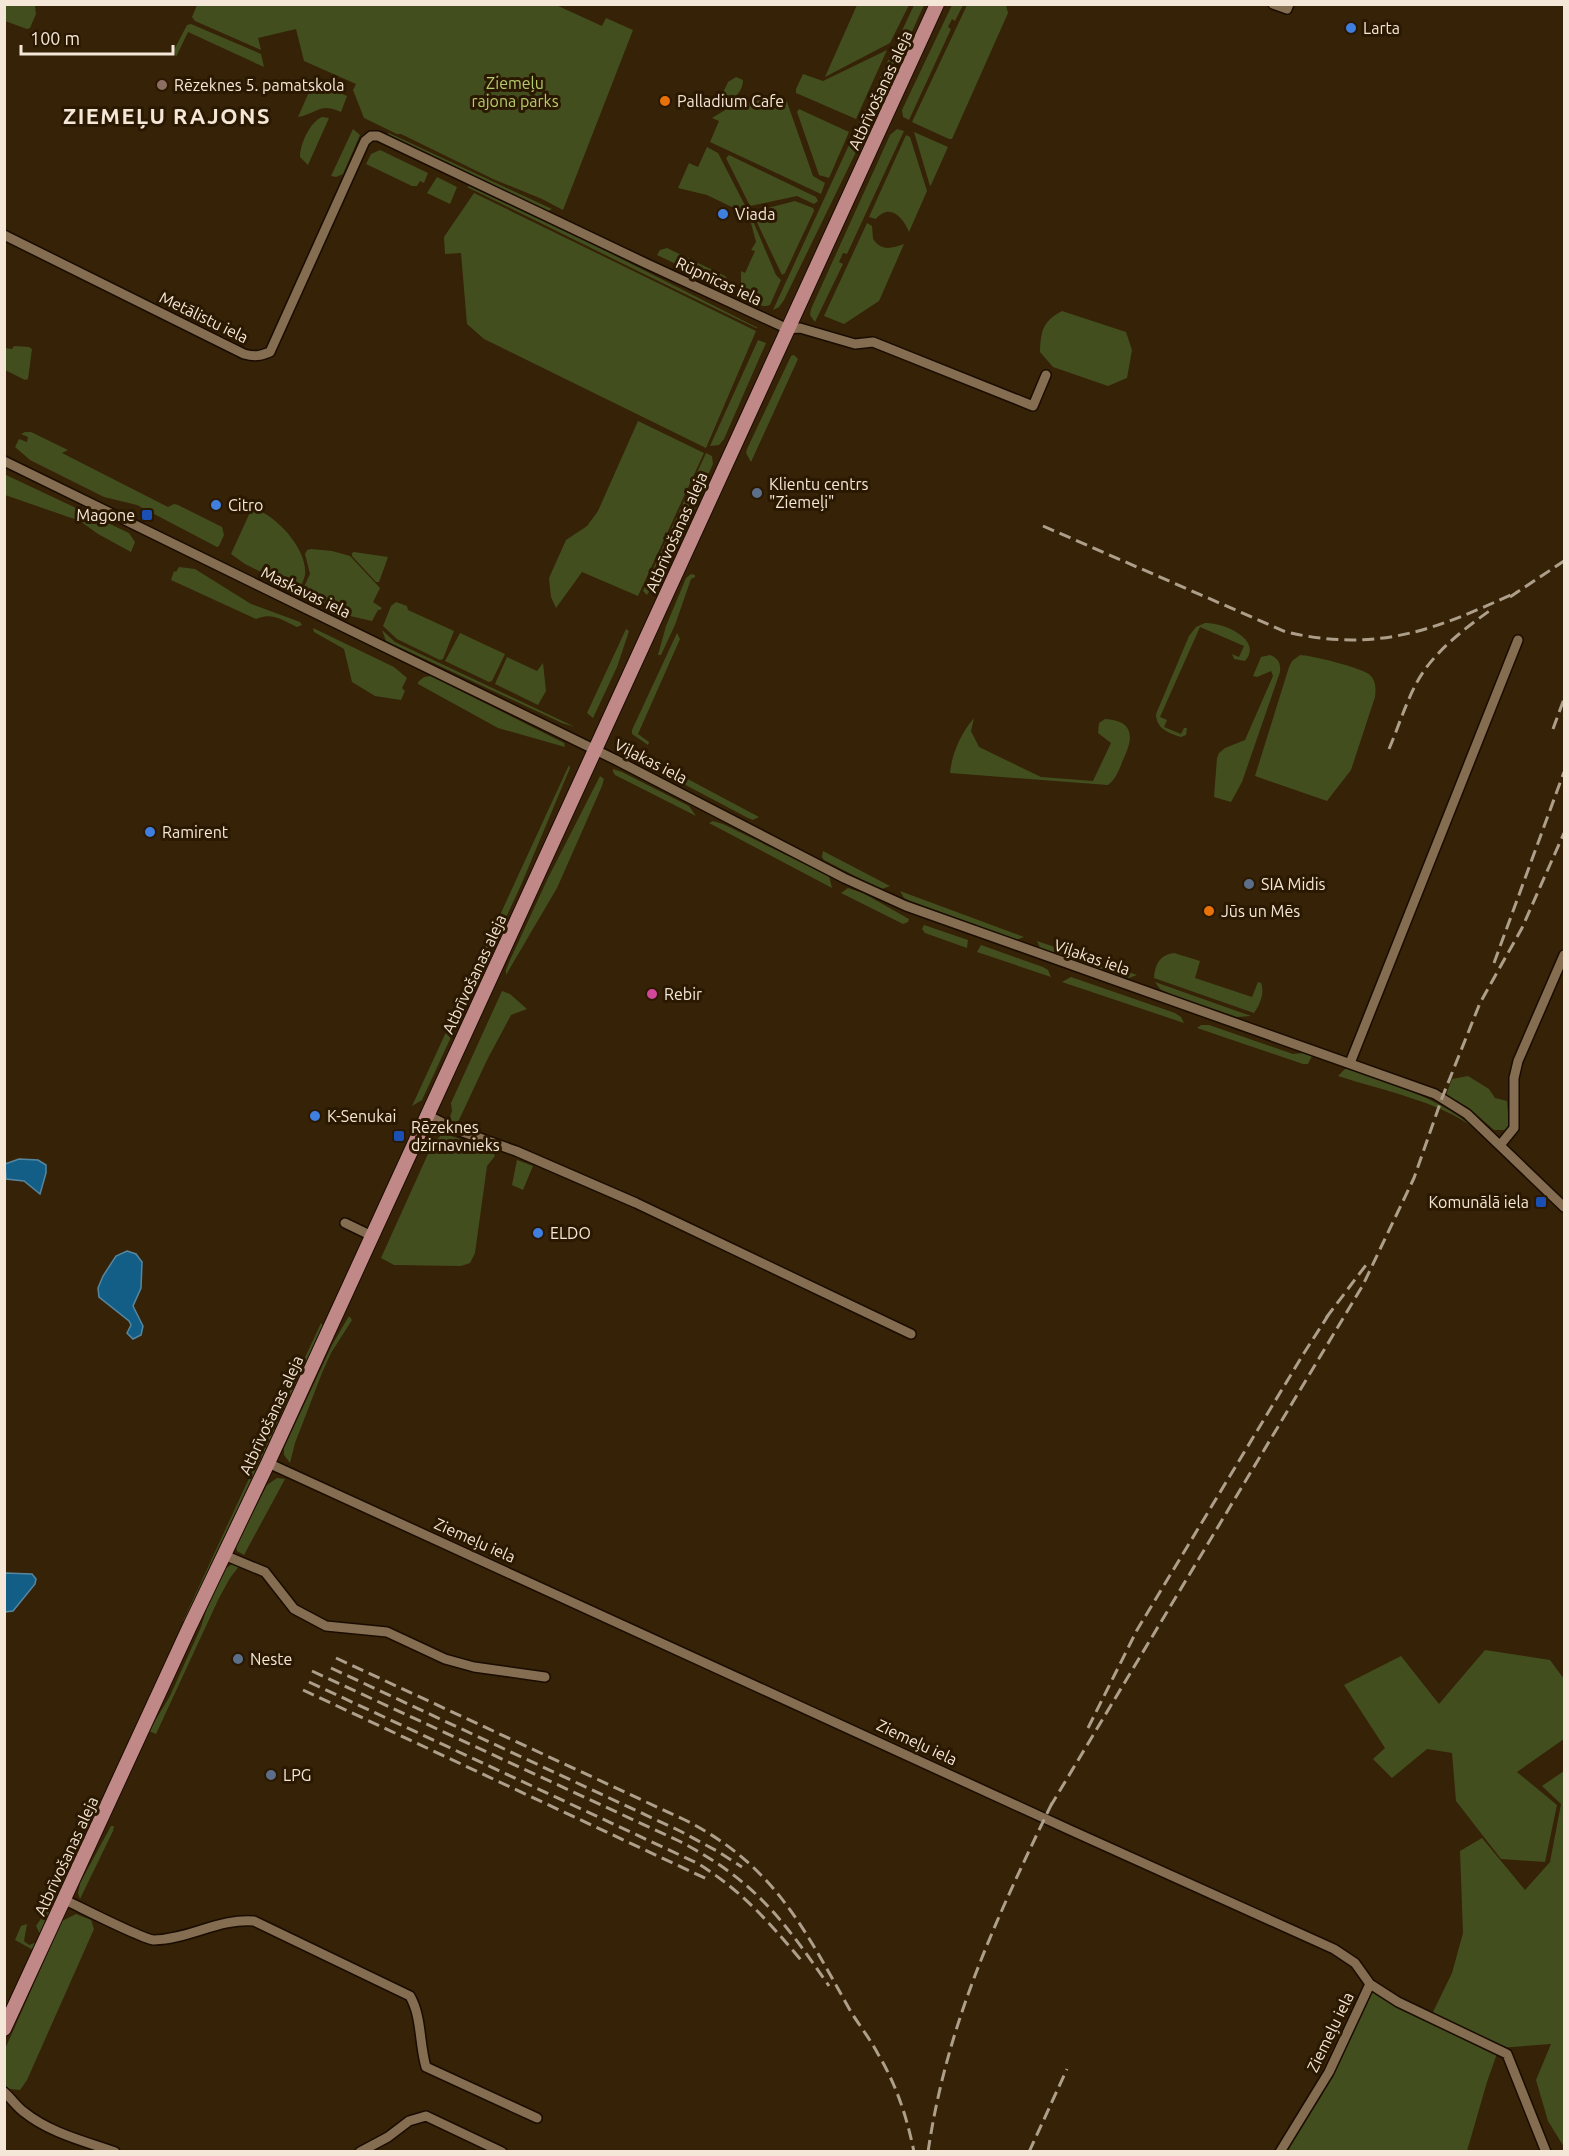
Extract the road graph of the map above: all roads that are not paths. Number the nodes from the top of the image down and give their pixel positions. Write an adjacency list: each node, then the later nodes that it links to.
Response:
1 (937, 4): 6 (main road, Atbrīvošanas aleja)
2 (1274, 4): 3 (street)
3 (1288, 7)
4 (371, 136): 5 (street, Metālistu iela); 6 (street, Rūpnīcas iela)
5 (4, 235)
6 (788, 329): 7 (street, Rūpnīcas iela); 10 (main road, Atbrīvošanas aleja)
7 (1046, 375)
8 (4, 461): 10 (street, Maskavas iela)
9 (1518, 640): 12 (street)
10 (595, 749): 12 (street, Viļakas iela); 13 (main road, Atbrīvošanas aleja)
11 (1564, 955): 14 (street)
12 (1350, 1063): 14 (street, Viļakas iela)
13 (427, 1115): 17 (main road, Atbrīvošanas aleja); 18 (street)
14 (1501, 1144): 15 (street, Viļakas iela)
15 (1564, 1207)
16 (345, 1223): 17 (street)
17 (372, 1236): 19 (main road, Atbrīvošanas aleja)
18 (911, 1334)
19 (268, 1463): 20 (main road, Atbrīvošanas aleja); 23 (street, Ziemeļu iela)
20 (224, 1555): 21 (street); 22 (main road, Atbrīvošanas aleja)
21 (545, 1677)
22 (64, 1900): 24 (main road, Atbrīvošanas aleja); 26 (street)
23 (1370, 1984): 30 (street, Ziemeļu iela); 31 (street)
24 (4, 2029)
25 (4, 2092): 27 (street)
26 (537, 2118)
27 (115, 2151)
28 (360, 2151): 29 (street)
29 (502, 2151)
30 (1280, 2151)
31 (1546, 2151)

